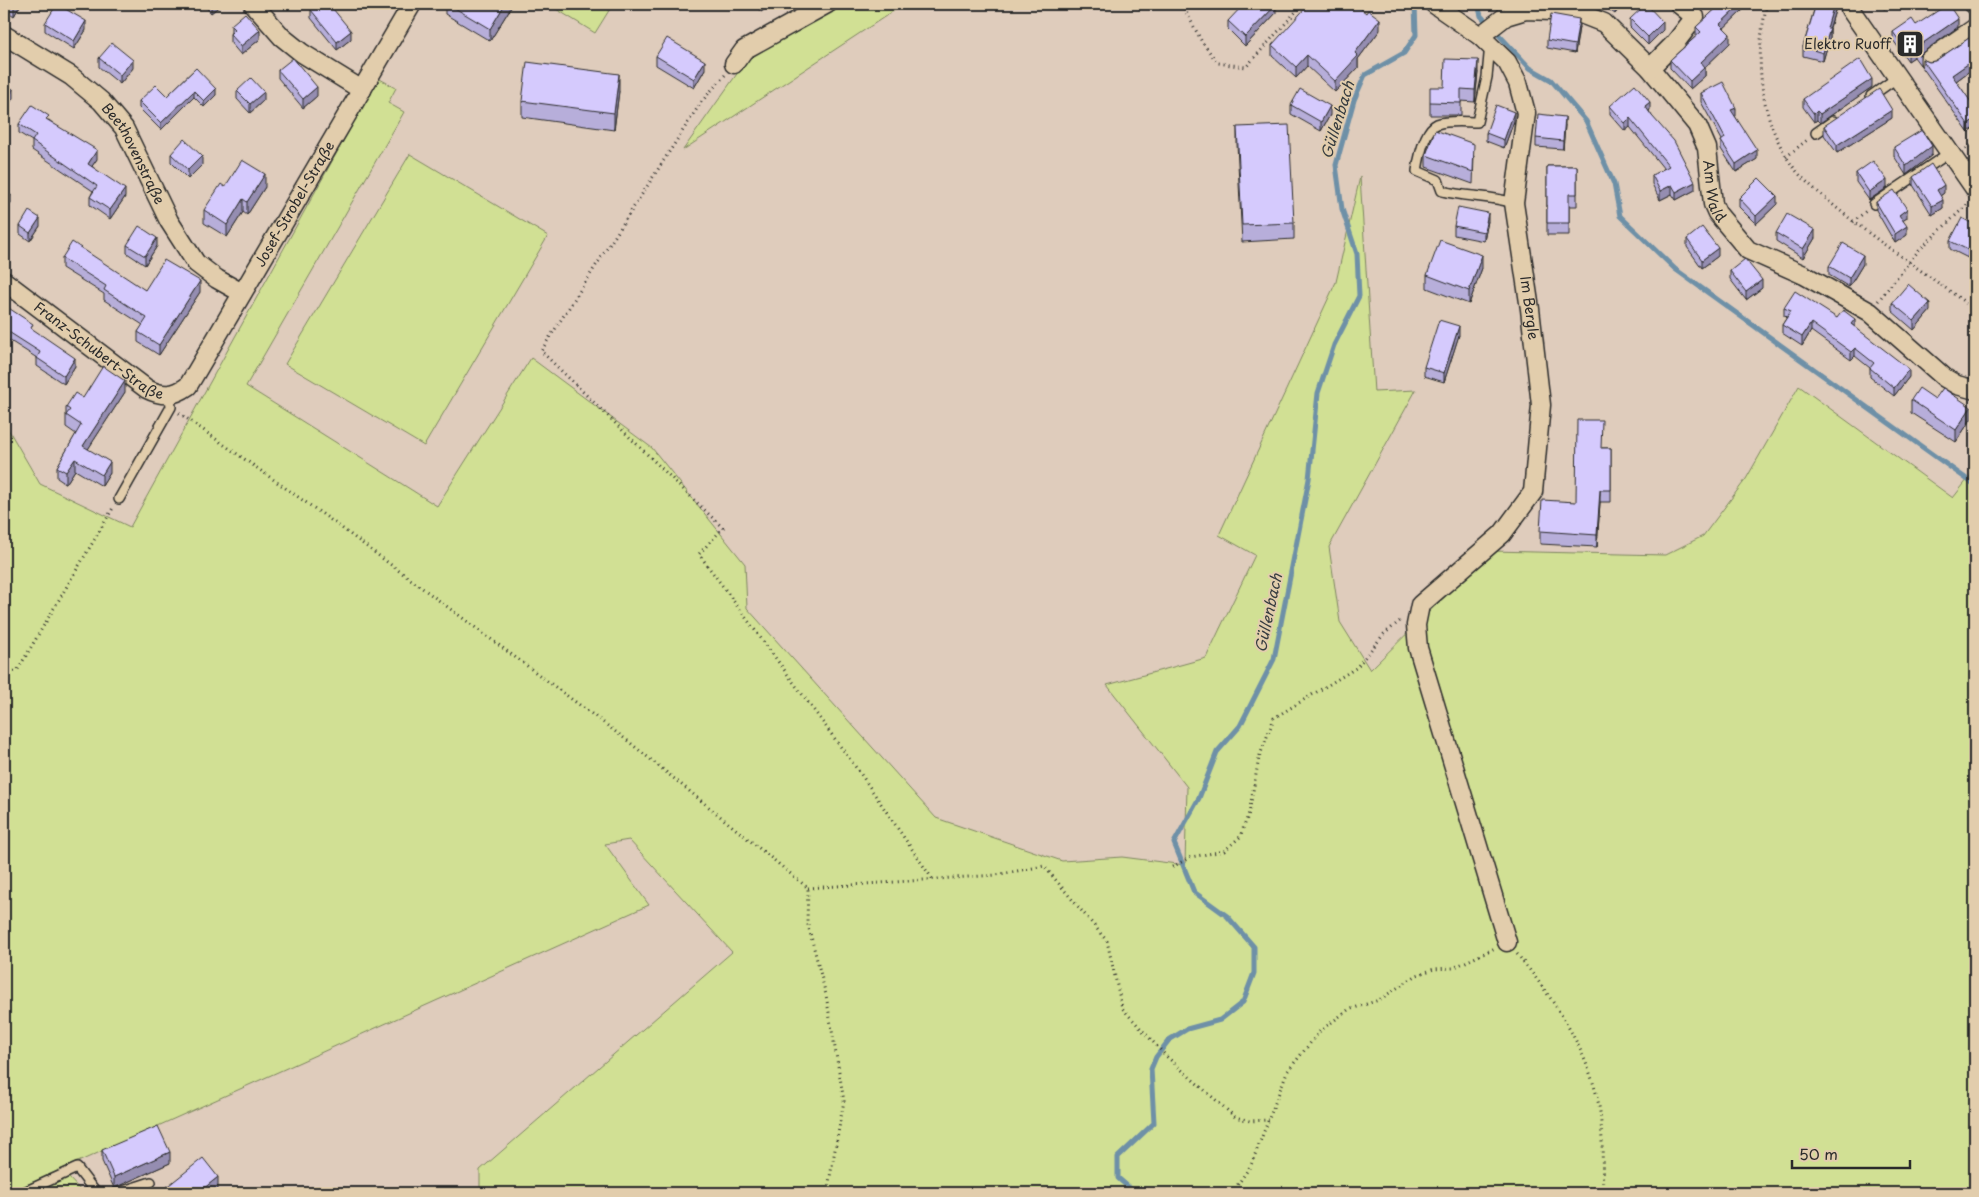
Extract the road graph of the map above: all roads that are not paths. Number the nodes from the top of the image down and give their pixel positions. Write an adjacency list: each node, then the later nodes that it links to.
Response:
1 (253, 4): 17 (street)
2 (412, 4): 17 (street, Josef-Strobel-Straße)
3 (827, 4): 14 (street)
4 (1434, 4): 12 (street, Im Bergle)
5 (1679, 4): 8 (street)
6 (1851, 4): 16 (street)
7 (1966, 4): 9 (lane)
8 (1698, 10): 15 (street)
9 (1975, 11)
10 (1975, 28): 13 (street)
11 (4, 34): 26 (street, Beethovenstraße)
12 (1484, 38): 15 (street, Am Wald); 23 (street, Im Bergle); 23 (lane)
13 (1929, 60)
14 (734, 64)
15 (1650, 68): 27 (street, Am Wald)
16 (1898, 77): 18 (lane); 21 (street)
17 (362, 90): 26 (street, Josef-Strobel-Straße)
18 (1865, 100)
19 (1841, 116): 20 (lane)
20 (1816, 133)
21 (1949, 153): 22 (street); 24 (lane)
22 (1975, 188)
23 (1514, 203): 30 (street, Im Bergle)
24 (1874, 204)
25 (4, 282): 28 (street, Franz-Schubert-Straße)
26 (242, 292): 28 (street, Josef-Strobel-Straße)
27 (1975, 390)
28 (171, 401): 29 (lane)
29 (119, 499)
30 (1507, 942)
31 (151, 1182): 34 (lane)
32 (22, 1193): 33 (lane)
33 (96, 1193)
34 (117, 1193)

